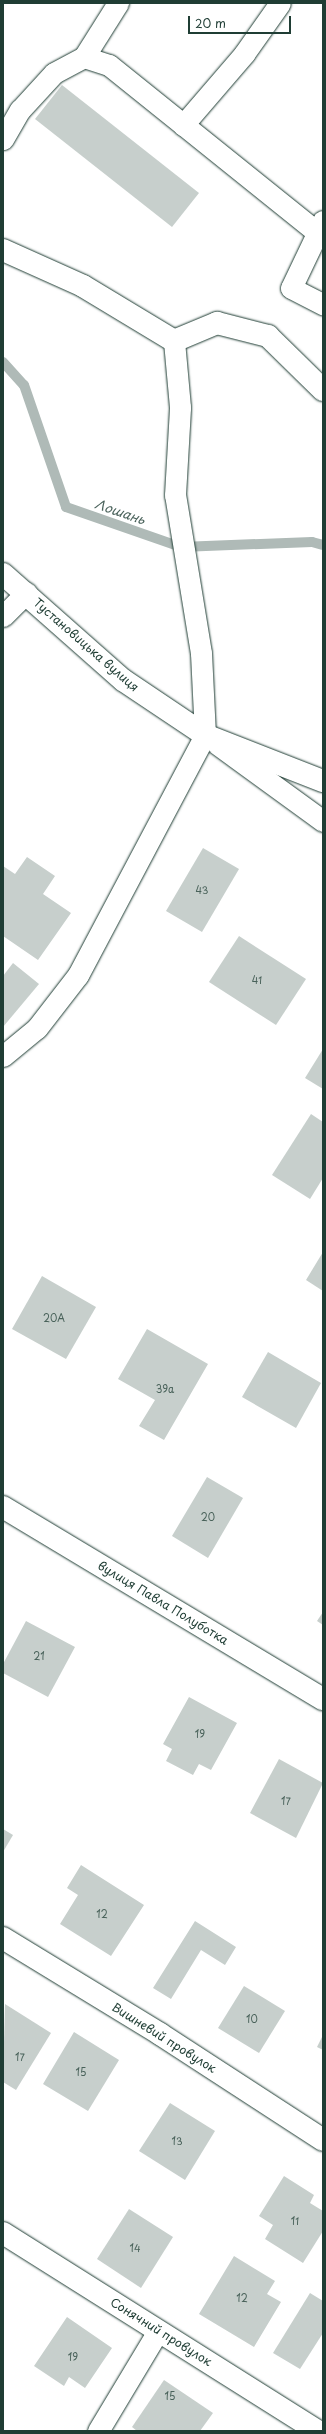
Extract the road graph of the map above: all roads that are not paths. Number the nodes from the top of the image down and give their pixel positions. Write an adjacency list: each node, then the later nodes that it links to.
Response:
1 (118, 3): 3 (lane)
2 (280, 3): 4 (lane)
3 (84, 57): 4 (lane); 5 (lane)
4 (183, 125): 6 (lane)
5 (3, 139)
6 (320, 226): 8 (lane)
7 (3, 250): 9 (street)
8 (323, 304)
9 (174, 341): 10 (street); 14 (lane)
10 (323, 390)
11 (3, 574): 12 (street, Тустановицька вулиця)
12 (26, 593): 13 (lane); 14 (street, Тустановицька вулиця)
13 (3, 616)
14 (205, 735): 15 (street, Тустановицька вулиця); 16 (lane); 17 (lane)
15 (323, 781)
16 (323, 821)
17 (3, 1056)
18 (3, 1507): 19 (street, вулиця Павла Полуботка)
19 (323, 1699)
20 (3, 1938): 21 (street, Вишневий провулок)
21 (323, 2140)
22 (3, 2233): 23 (street, Сонячний провулок)
23 (158, 2331): 24 (lane); 25 (street, Сонячний провулок)
24 (98, 2431)
25 (318, 2431)

